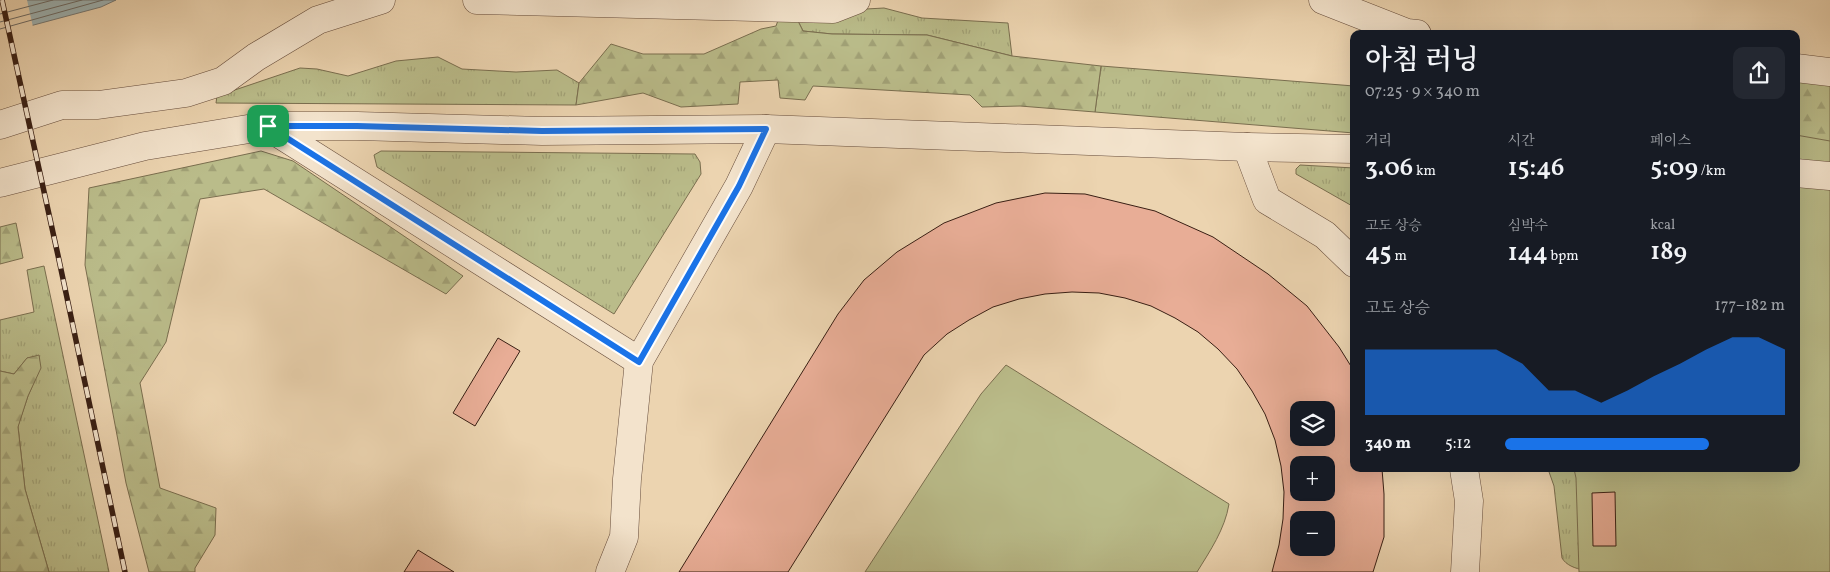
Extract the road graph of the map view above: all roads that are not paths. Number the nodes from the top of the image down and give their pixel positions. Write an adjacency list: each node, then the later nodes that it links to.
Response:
1 (380, 0): 8 (street)
2 (477, 0): 3 (street)
3 (856, 0)
4 (1323, 0): 5 (street)
5 (1399, 30)
6 (1800, 68): 7 (street)
7 (1830, 72)
8 (0, 125)
9 (268, 126): 10 (street); 15 (street); 17 (street)
10 (766, 129): 11 (street); 17 (street)
11 (1247, 147): 12 (street); 16 (street)
12 (1350, 149)
13 (1800, 172): 14 (street)
14 (1830, 176)
15 (0, 183)
16 (1350, 259)
17 (639, 362): 19 (street)
18 (1465, 472): 20 (street)
19 (610, 572)
20 (1466, 572)

